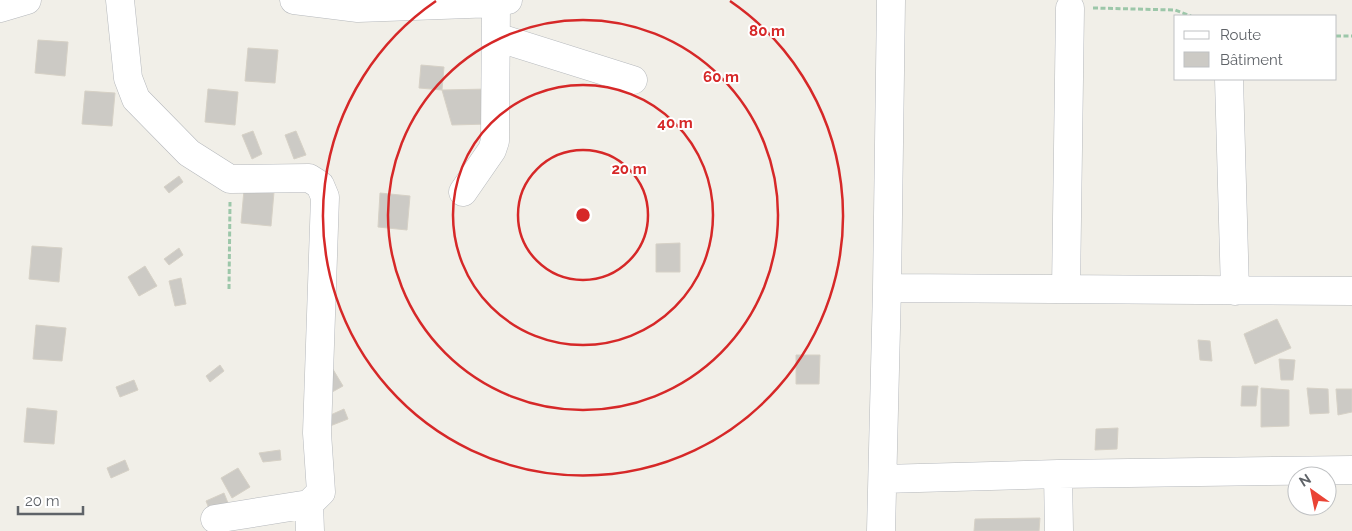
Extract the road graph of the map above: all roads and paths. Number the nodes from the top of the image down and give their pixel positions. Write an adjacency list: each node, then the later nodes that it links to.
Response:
1 (27, 0): 6 (street)
2 (120, 0): 14 (street)
3 (294, 0): 5 (street)
4 (891, 0): 16 (street)
5 (502, 1): 11 (street)
6 (0, 8)
7 (1070, 8): 8 (path); 18 (street)
8 (1189, 15)
9 (1337, 36): 10 (path)
10 (1352, 36)
11 (496, 37): 12 (street); 15 (street)
12 (633, 80)
13 (1229, 80): 19 (street)
14 (230, 179): 17 (path); 24 (street)
15 (463, 192)
16 (888, 288): 18 (street); 23 (street)
17 (229, 289)
18 (1066, 290): 19 (street)
19 (1235, 291): 20 (street)
20 (1352, 292)
21 (1352, 470): 22 (street)
22 (1058, 474): 23 (street); 28 (street)
23 (883, 479): 27 (street)
24 (309, 504): 25 (street); 26 (street)
25 (216, 519)
26 (310, 531)
27 (881, 531)
28 (1059, 531)

